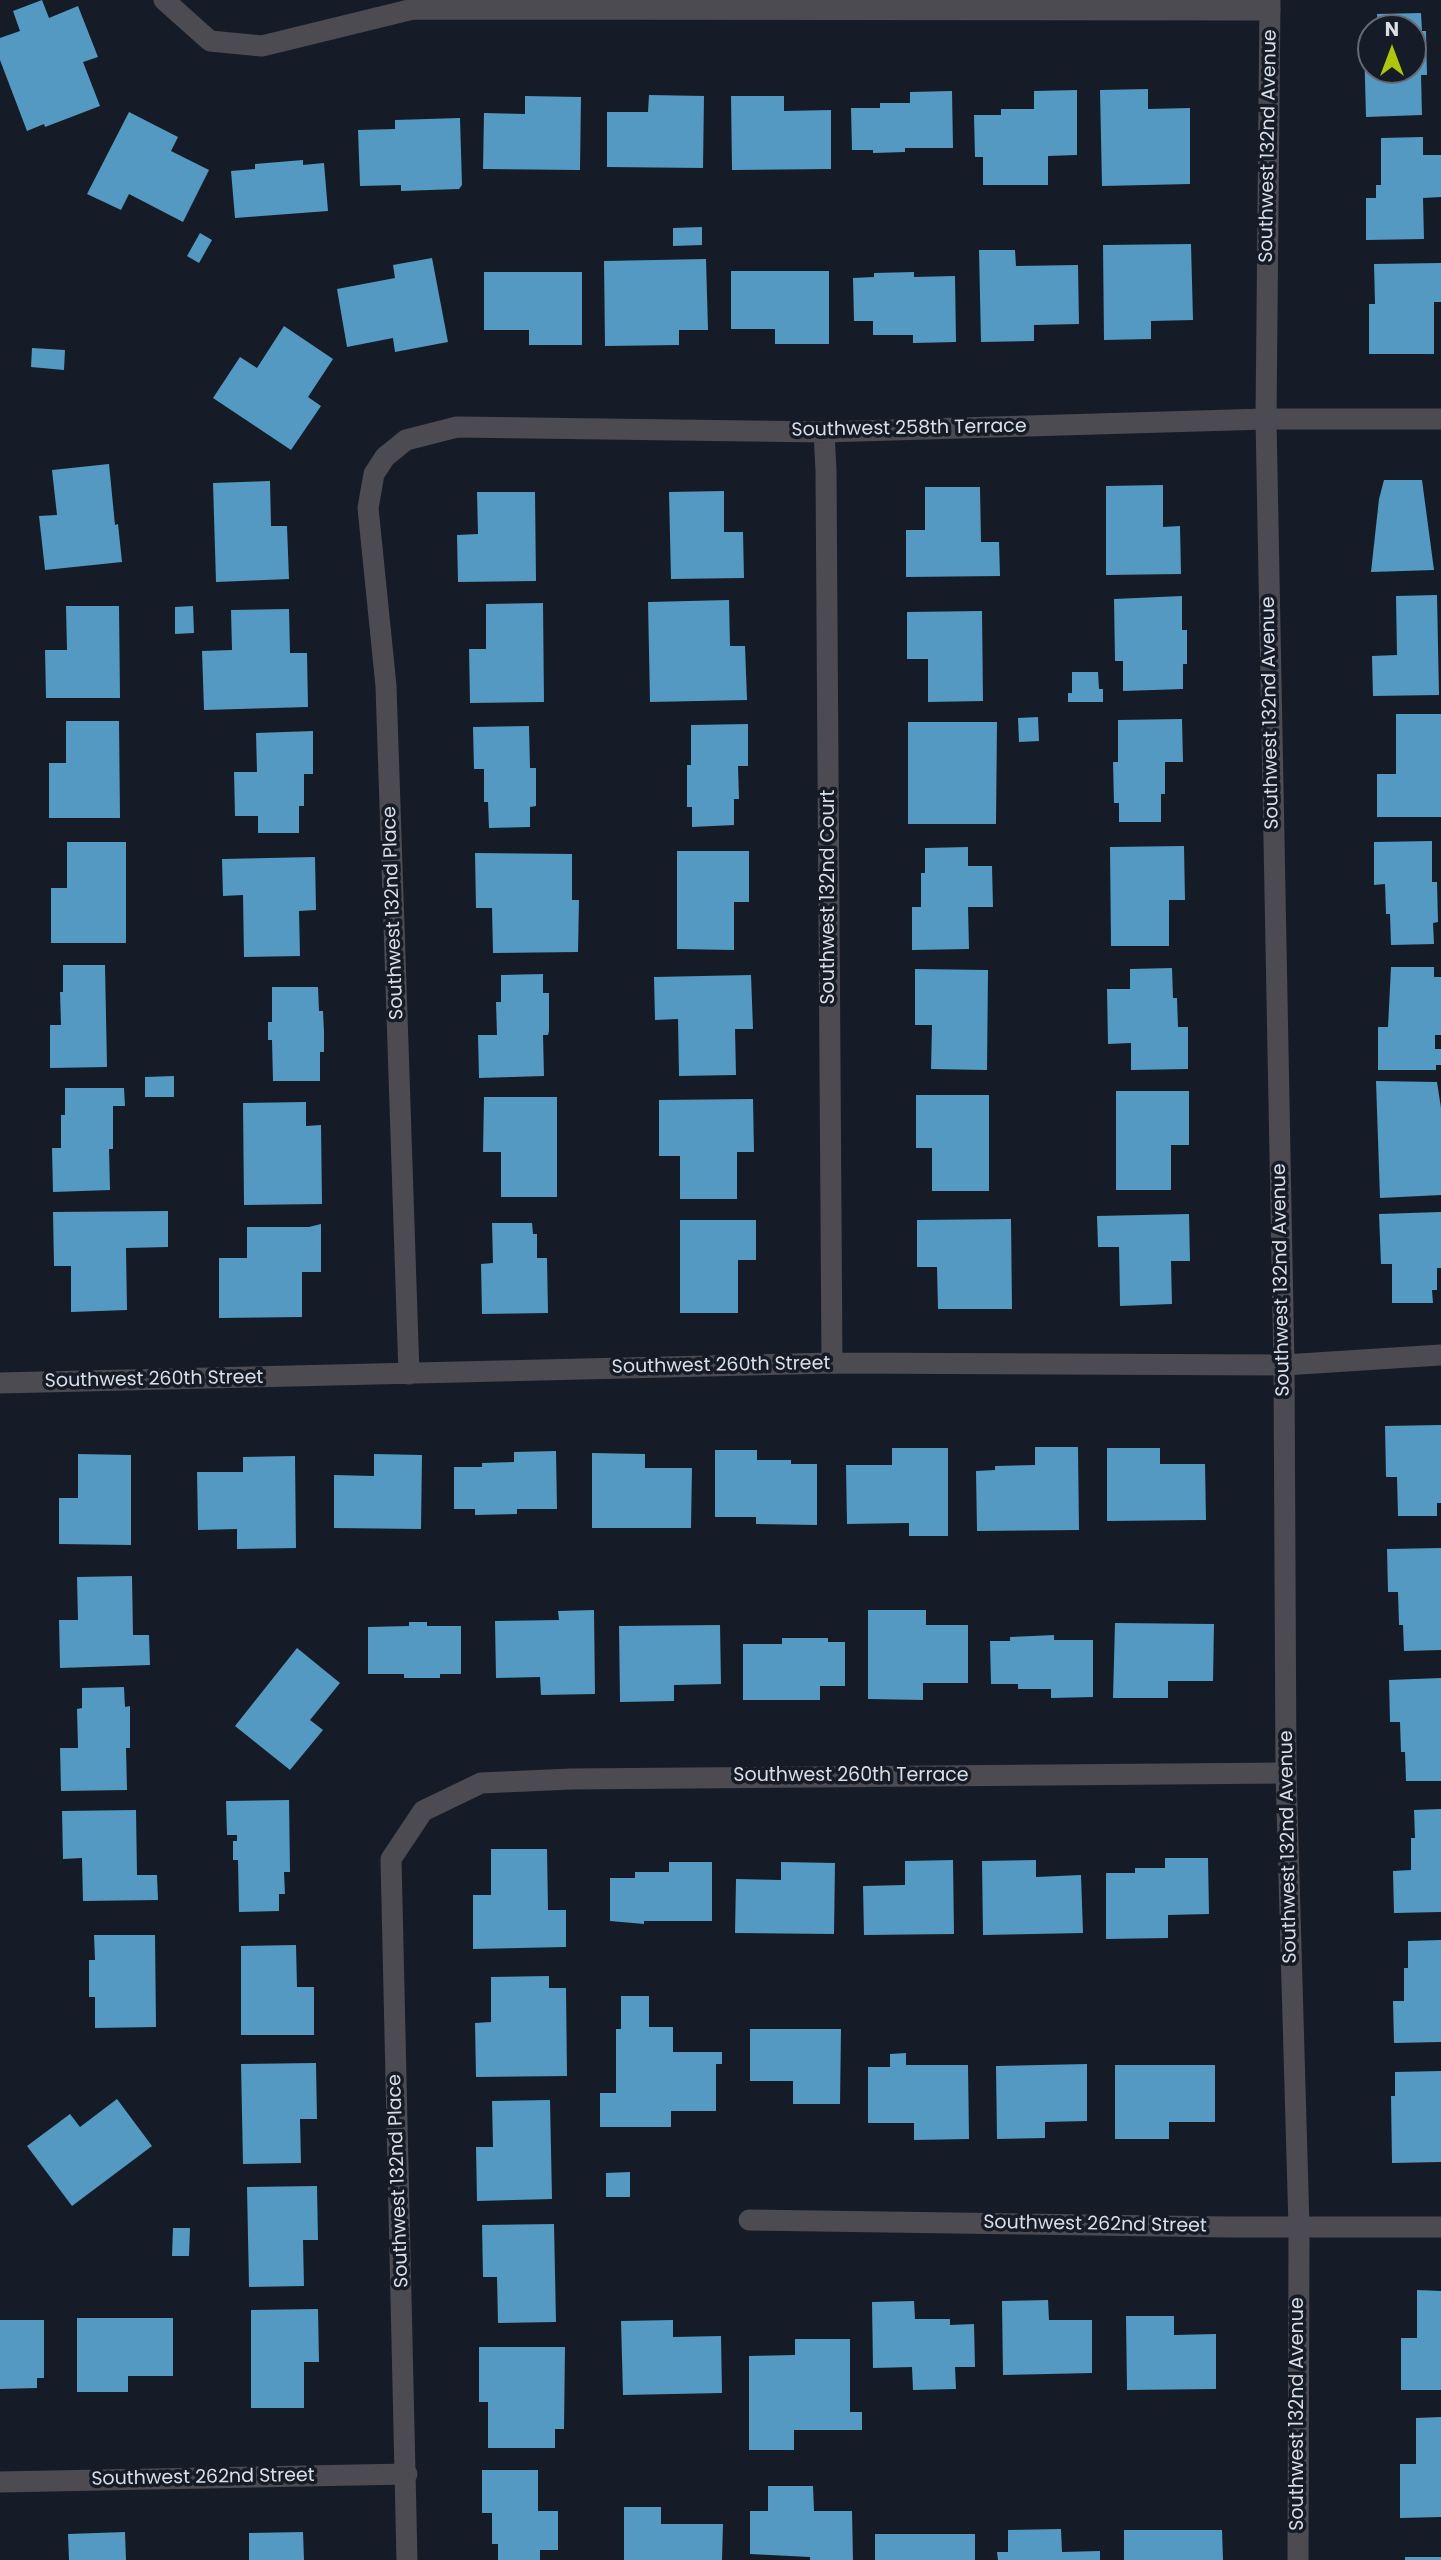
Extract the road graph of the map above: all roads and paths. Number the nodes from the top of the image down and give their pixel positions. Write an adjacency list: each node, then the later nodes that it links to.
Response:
1 (164, 0): 2 (street)
2 (1270, 5): 3 (street, Southwest 132nd Avenue)
3 (1266, 419): 4 (street, Southwest 258th Terrace); 5 (street, Southwest 258th Terrace); 9 (street, Southwest 132nd Avenue)
4 (1441, 419)
5 (824, 432): 6 (street, Southwest 258th Terrace); 8 (street, Southwest 132nd Court)
6 (385, 457): 10 (street, Southwest 132nd Place)
7 (1441, 1355): 9 (street, Southwest 260th Street)
8 (832, 1363): 9 (street, Southwest 260th Street); 10 (street, Southwest 260th Street)
9 (1284, 1365): 12 (street, Southwest 132nd Avenue)
10 (409, 1374): 11 (street, Southwest 260th Street)
11 (0, 1382)
12 (1286, 1773): 13 (street, Southwest 260th Terrace); 15 (street, Southwest 132nd Avenue)
13 (422, 1811): 17 (street, Southwest 132nd Place)
14 (749, 2220): 15 (street, Southwest 262nd Street)
15 (1299, 2227): 16 (street, Southwest 262nd Street); 20 (street, Southwest 132nd Avenue)
16 (1441, 2227)
17 (407, 2474): 18 (street, Southwest 262nd Street); 19 (street, Southwest 132nd Place)
18 (0, 2482)
19 (407, 2560)
20 (1298, 2560)

